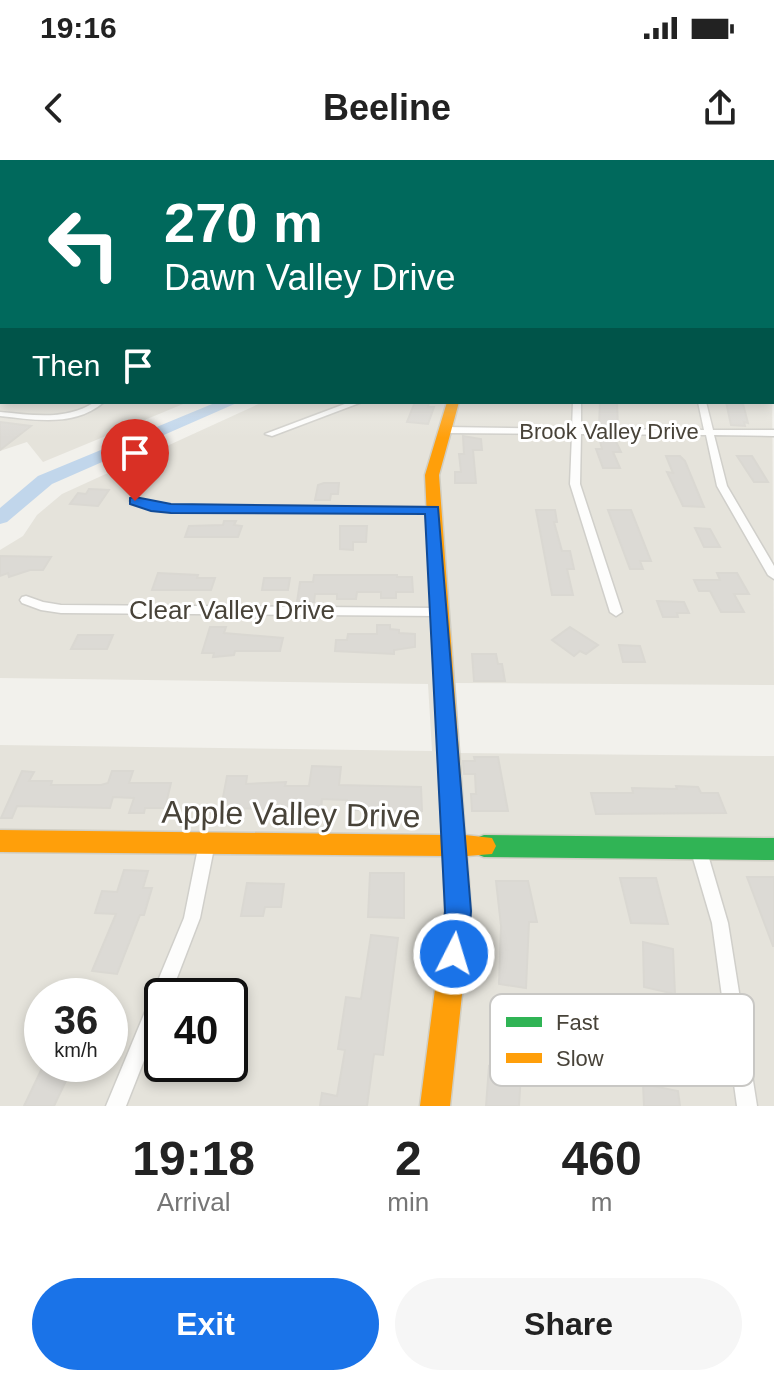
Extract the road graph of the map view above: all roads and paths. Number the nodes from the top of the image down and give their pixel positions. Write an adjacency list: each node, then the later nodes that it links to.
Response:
1 (96, 404): 6 (street)
2 (352, 404): 11 (street)
3 (452, 404): 7 (street)
4 (577, 404): 8 (street)
5 (702, 404): 9 (street)
6 (0, 414)
7 (445, 430): 8 (street, Brook Valley Drive); 13 (street)
8 (576, 431): 9 (street, Brook Valley Drive); 17 (street)
9 (709, 432): 10 (street, Brook Valley Drive); 14 (street)
10 (774, 433)
11 (269, 434)
12 (135, 501): 13 (street)
13 (433, 510): 16 (street)
14 (774, 575)
15 (26, 600): 16 (street, Clear Valley Drive)
16 (440, 612): 20 (street)
17 (616, 612)
18 (0, 841): 19 (street, Apple Valley Drive)
19 (207, 843): 20 (street, Apple Valley Drive); 25 (street)
20 (454, 846): 21 (street, Apple Valley Drive); 26 (street)
21 (698, 848): 22 (street, Apple Valley Drive); 23 (street)
22 (774, 849)
23 (731, 994)
24 (744, 1086): 27 (street)
25 (116, 1106)
26 (435, 1106)
27 (747, 1106)

